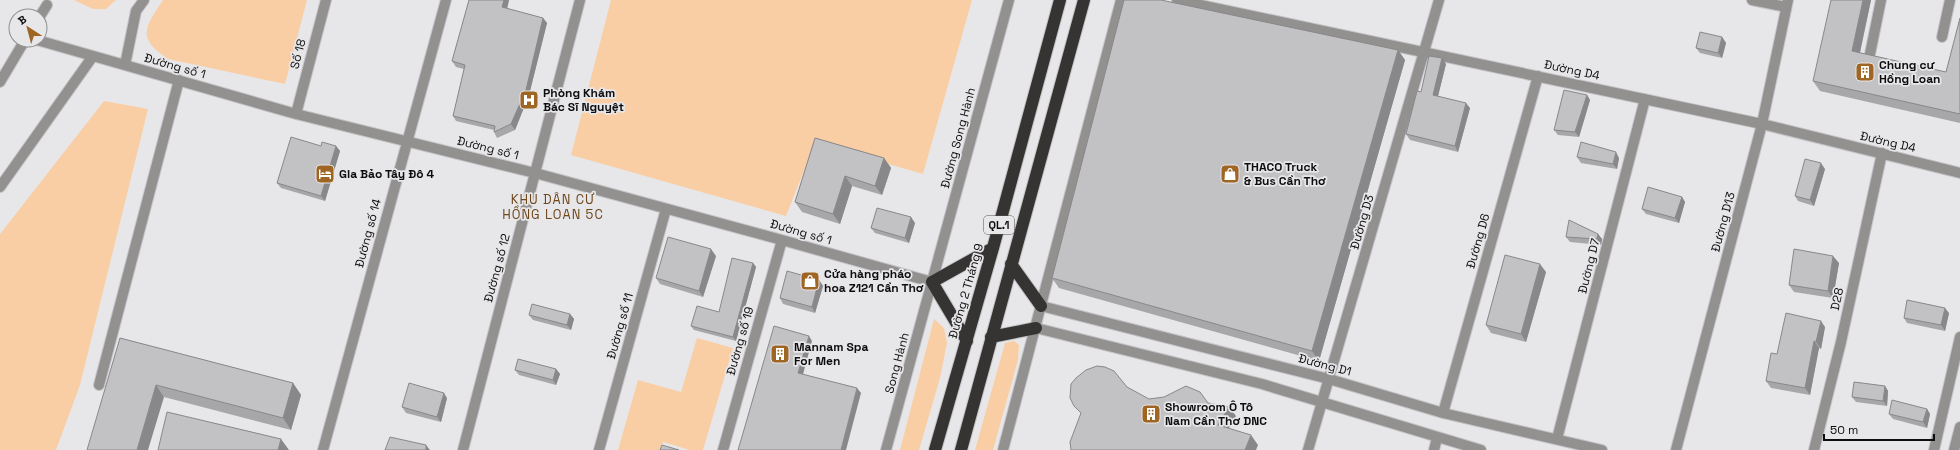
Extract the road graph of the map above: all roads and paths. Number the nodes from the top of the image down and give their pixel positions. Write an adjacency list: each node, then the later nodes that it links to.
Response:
1 (144, 0): 23 (street)
2 (326, 0): 28 (street, Số 18)
3 (446, 0): 30 (street, Đường số 14)
4 (580, 0): 32 (street, Đường số 12)
5 (1009, 0): 39 (street, Đường Song Hành)
6 (1060, 0): 37 (highway, Đường 2 Tháng 9 / QL.1)
7 (1084, 0): 38 (highway, QL.1)
8 (1121, 0): 40 (street)
9 (1177, 0): 20 (street, Đường D4)
10 (1439, 0): 20 (street, Đường D3)
11 (1752, 0): 14 (street)
12 (1881, 0): 21 (street)
13 (1950, 0): 17 (street)
14 (1787, 4): 29 (street, Đường D13)
15 (47, 5): 16 (street)
16 (45, 8)
17 (1942, 37)
18 (48, 43): 22 (street, Đường số 1)
19 (20, 48): 26 (street)
20 (1424, 52): 24 (street, Đường D4); 45 (street, Đường D3)
21 (1870, 54)
22 (93, 56): 23 (street, Đường số 1); 34 (street)
23 (125, 65): 25 (street, Đường số 1)
24 (1538, 76): 27 (street, Đường D4); 48 (street, Đường D6)
25 (179, 80): 28 (street, Đường số 1); 46 (street)
26 (0, 82)
27 (1645, 99): 29 (street, Đường D4); 51 (street, Đường D7)
28 (296, 114): 30 (street, Đường số 1)
29 (1762, 124): 31 (street, Đường D4); 64 (street, Đường D13)
30 (407, 141): 32 (street, Đường số 1); 52 (street, Đường số 14)
31 (1882, 154): 33 (street, Đường D4); 65 (street, D28)
32 (535, 173): 35 (street, Đường số 1); 53 (street, Đường số 12)
33 (1960, 173)
34 (0, 187)
35 (666, 209): 36 (street, Đường số 1); 54 (street, Đường số 11)
36 (782, 240): 39 (street, Đường số 1); 55 (street, Đường số 19)
37 (993, 248): 39 (highway); 44 (highway, Đường 2 Tháng 9 / QL.1)
38 (1011, 264): 40 (highway); 42 (highway, QL.1)
39 (932, 282): 44 (highway); 56 (street, Song Hành)
40 (1041, 306): 41 (street); 45 (street, Đường D1)
41 (1036, 328): 42 (highway); 47 (street); 59 (street)
42 (991, 337): 58 (highway, QL.1)
43 (1960, 337): 66 (street)
44 (967, 341): 57 (highway, Đường 2 Tháng 9 / QL.1)
45 (1329, 379): 47 (street, Đường D3); 48 (street, Đường D1)
46 (99, 386)
47 (1321, 403): 50 (street); 60 (street, Đường D3)
48 (1443, 412): 51 (street, Đường D1)
49 (1960, 427): 67 (street)
50 (1437, 438): 61 (street); 62 (street)
51 (1557, 440): 63 (street, Đường D1)
52 (323, 450)
53 (463, 450)
54 (599, 450)
55 (723, 450)
56 (886, 450)
57 (935, 450)
58 (961, 450)
59 (1003, 450)
60 (1308, 450)
61 (1434, 450)
62 (1481, 450)
63 (1602, 450)
64 (1676, 450)
65 (1814, 450)
66 (1934, 450)
67 (1954, 450)

